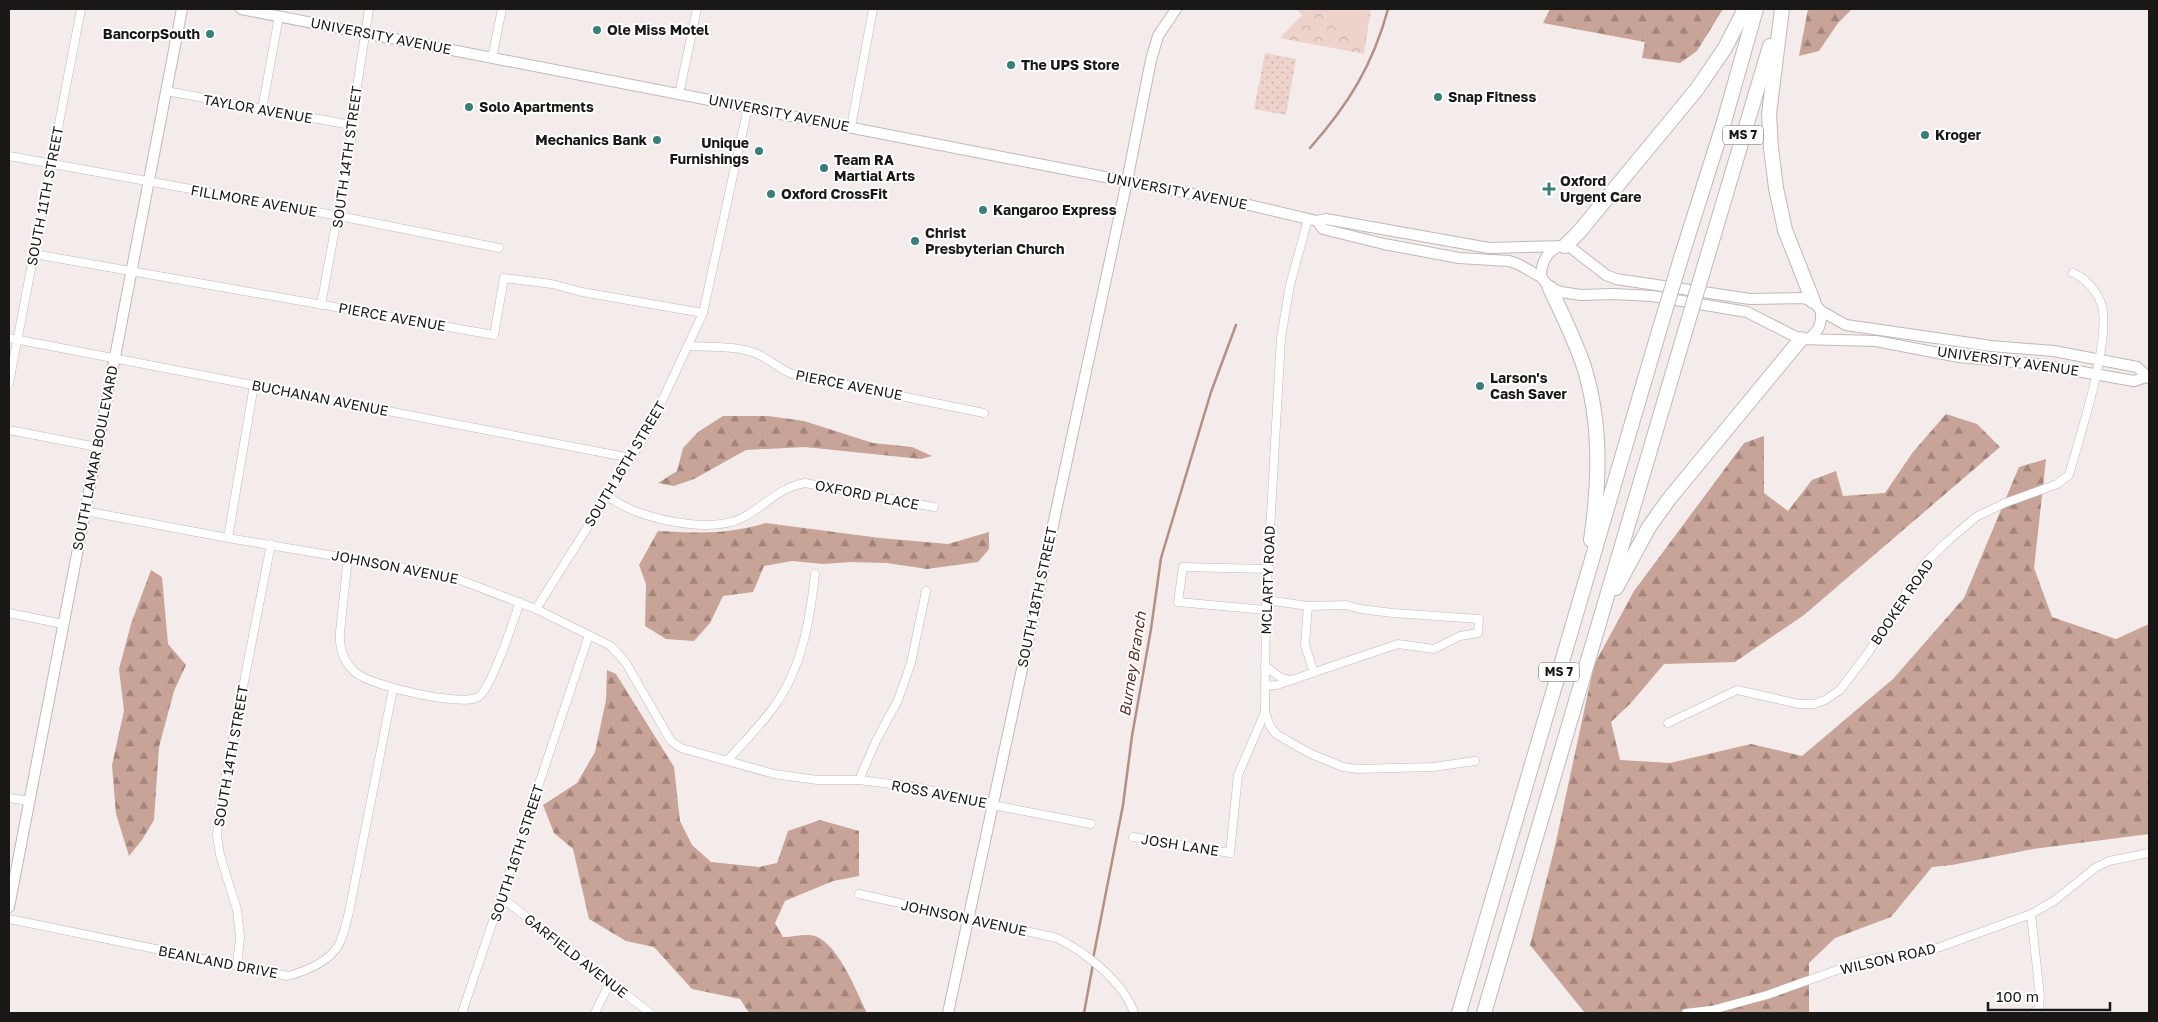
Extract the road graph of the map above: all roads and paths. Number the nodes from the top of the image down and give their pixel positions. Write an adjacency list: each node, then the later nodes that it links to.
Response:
1 (81, 9): 22 (street, SOUTH 11TH STREET)
2 (182, 9): 15 (main road, SOUTH LAMAR BOULEVARD)
3 (241, 9): 12 (main road, UNIVERSITY AVENUE)
4 (369, 9): 13 (street, SOUTH 14TH STREET)
5 (502, 9): 14 (street)
6 (697, 9): 16 (street)
7 (873, 9): 20 (street)
8 (1176, 9): 23 (main road, SOUTH 18TH STREET)
9 (1746, 9): 27 (highway)
10 (1756, 9): 57 (highway, MS 7, bridge)
11 (1782, 9): 34 (highway); 67 (highway, MS 7, bridge)
12 (279, 16): 13 (main road, UNIVERSITY AVENUE); 18 (street)
13 (366, 33): 14 (main road, UNIVERSITY AVENUE); 19 (street, SOUTH 14TH STREET)
14 (492, 58): 16 (main road, UNIVERSITY AVENUE)
15 (166, 91): 18 (street, TAYLOR AVENUE); 24 (main road, SOUTH LAMAR BOULEVARD)
16 (679, 94): 17 (main road, UNIVERSITY AVENUE)
17 (748, 107): 20 (main road, UNIVERSITY AVENUE); 35 (street, SOUTH 16TH STREET)
18 (262, 110): 19 (street, TAYLOR AVENUE)
19 (351, 125): 25 (street, SOUTH 14TH STREET)
20 (851, 127): 23 (main road, UNIVERSITY AVENUE)
21 (9, 156): 22 (street, FILLMORE AVENUE)
22 (51, 164): 24 (street, FILLMORE AVENUE); 29 (street, SOUTH 11TH STREET)
23 (1127, 181): 26 (main road, UNIVERSITY AVENUE); 80 (main road, SOUTH 18TH STREET)
24 (148, 182): 25 (street, FILLMORE AVENUE); 30 (main road, SOUTH LAMAR BOULEVARD)
25 (339, 216): 28 (street, FILLMORE AVENUE); 33 (street, SOUTH 14TH STREET)
26 (1312, 220): 27 (main road, UNIVERSITY AVENUE); 32 (main road, UNIVERSITY AVENUE); 55 (street, MCLARTY ROAD)
27 (1563, 245): 32 (main road); 34 (main road, UNIVERSITY AVENUE)
28 (499, 248)
29 (34, 254): 30 (street, PIERCE AVENUE); 36 (street, SOUTH 11TH STREET)
30 (131, 271): 33 (street, PIERCE AVENUE); 39 (main road, SOUTH LAMAR BOULEVARD)
31 (2073, 273): 40 (street)
32 (1546, 282): 37 (main road, UNIVERSITY AVENUE); 57 (highway)
33 (321, 304): 35 (street, PIERCE AVENUE)
34 (1817, 306): 37 (main road); 40 (main road, UNIVERSITY AVENUE)
35 (703, 313): 38 (street, SOUTH 16TH STREET)
36 (13, 339): 39 (street, BUCHANAN AVENUE); 43 (street, SOUTH 11TH STREET)
37 (1804, 339): 41 (main road, UNIVERSITY AVENUE); 67 (highway)
38 (689, 346): 45 (street, PIERCE AVENUE); 48 (street, SOUTH 16TH STREET)
39 (114, 358): 44 (street, BUCHANAN AVENUE); 47 (main road, SOUTH LAMAR BOULEVARD)
40 (2099, 360): 41 (street); 42 (main road, UNIVERSITY AVENUE)
41 (2096, 374): 42 (main road, UNIVERSITY AVENUE); 74 (street, BOOKER ROAD)
42 (2148, 378)
43 (9, 383)
44 (254, 385): 48 (street, BUCHANAN AVENUE); 52 (street)
45 (984, 413)
46 (9, 430): 47 (street)
47 (97, 447): 51 (main road, SOUTH LAMAR BOULEVARD)
48 (631, 458): 49 (street, SOUTH 16TH STREET)
49 (606, 496): 50 (street, OXFORD PLACE); 62 (street, SOUTH 16TH STREET)
50 (934, 507)
51 (85, 511): 52 (street, JOHNSON AVENUE); 65 (main road, SOUTH LAMAR BOULEVARD)
52 (228, 538): 53 (street, JOHNSON AVENUE)
53 (270, 544): 54 (street, JOHNSON AVENUE); 90 (street, SOUTH 14TH STREET)
54 (348, 557): 60 (street, JOHNSON AVENUE); 72 (street)
55 (1269, 568): 59 (street, MCLARTY ROAD); 63 (street)
56 (815, 574): 75 (street)
57 (1587, 579): 98 (highway, MS 7)
58 (926, 591): 77 (street)
59 (1266, 600): 61 (street); 63 (street, MCLARTY ROAD)
60 (520, 602): 62 (street, JOHNSON AVENUE); 72 (street)
61 (1308, 606): 69 (street); 69 (street)
62 (536, 609): 66 (street, JOHNSON AVENUE)
63 (1266, 610): 68 (street, MCLARTY ROAD)
64 (9, 613): 65 (street)
65 (63, 624): 79 (main road, SOUTH LAMAR BOULEVARD)
66 (589, 634): 75 (street, JOHNSON AVENUE); 85 (street, SOUTH 16TH STREET)
67 (1594, 642): 99 (highway, MS 7)
68 (1265, 666): 70 (street); 71 (street, MCLARTY ROAD)
69 (1314, 674): 70 (street)
70 (1289, 680): 71 (street)
71 (1265, 686): 73 (street, MCLARTY ROAD)
72 (393, 689): 90 (street, BEANLAND DRIVE)
73 (1265, 712): 76 (street, MCLARTY ROAD); 82 (street, JOSH LANE)
74 (1668, 723)
75 (728, 760): 77 (street, ROSS AVENUE)
76 (1475, 761)
77 (859, 780): 80 (street, ROSS AVENUE)
78 (9, 798): 79 (street)
79 (29, 802): 86 (main road, SOUTH LAMAR BOULEVARD)
80 (993, 805): 81 (street, ROSS AVENUE); 89 (main road, SOUTH 18TH STREET)
81 (1091, 824)
82 (1133, 837)
83 (2149, 853): 87 (street, WILSON ROAD)
84 (860, 894): 89 (street, JOHNSON AVENUE)
85 (502, 898): 91 (street, GARFIELD AVENUE); 93 (street, SOUTH 16TH STREET)
86 (9, 907)
87 (2031, 914): 92 (street); 100 (street, WILSON ROAD)
88 (9, 919): 90 (street, BEANLAND DRIVE)
89 (968, 919): 96 (main road, SOUTH 18TH STREET); 97 (street, JOHNSON AVENUE)
90 (237, 966)
91 (610, 982): 94 (street); 95 (street, GARFIELD AVENUE)
92 (2038, 1011)
93 (462, 1013)
94 (595, 1013)
95 (650, 1013)
96 (948, 1013)
97 (1134, 1013)
98 (1459, 1013)
99 (1484, 1013)
100 (1686, 1013)

